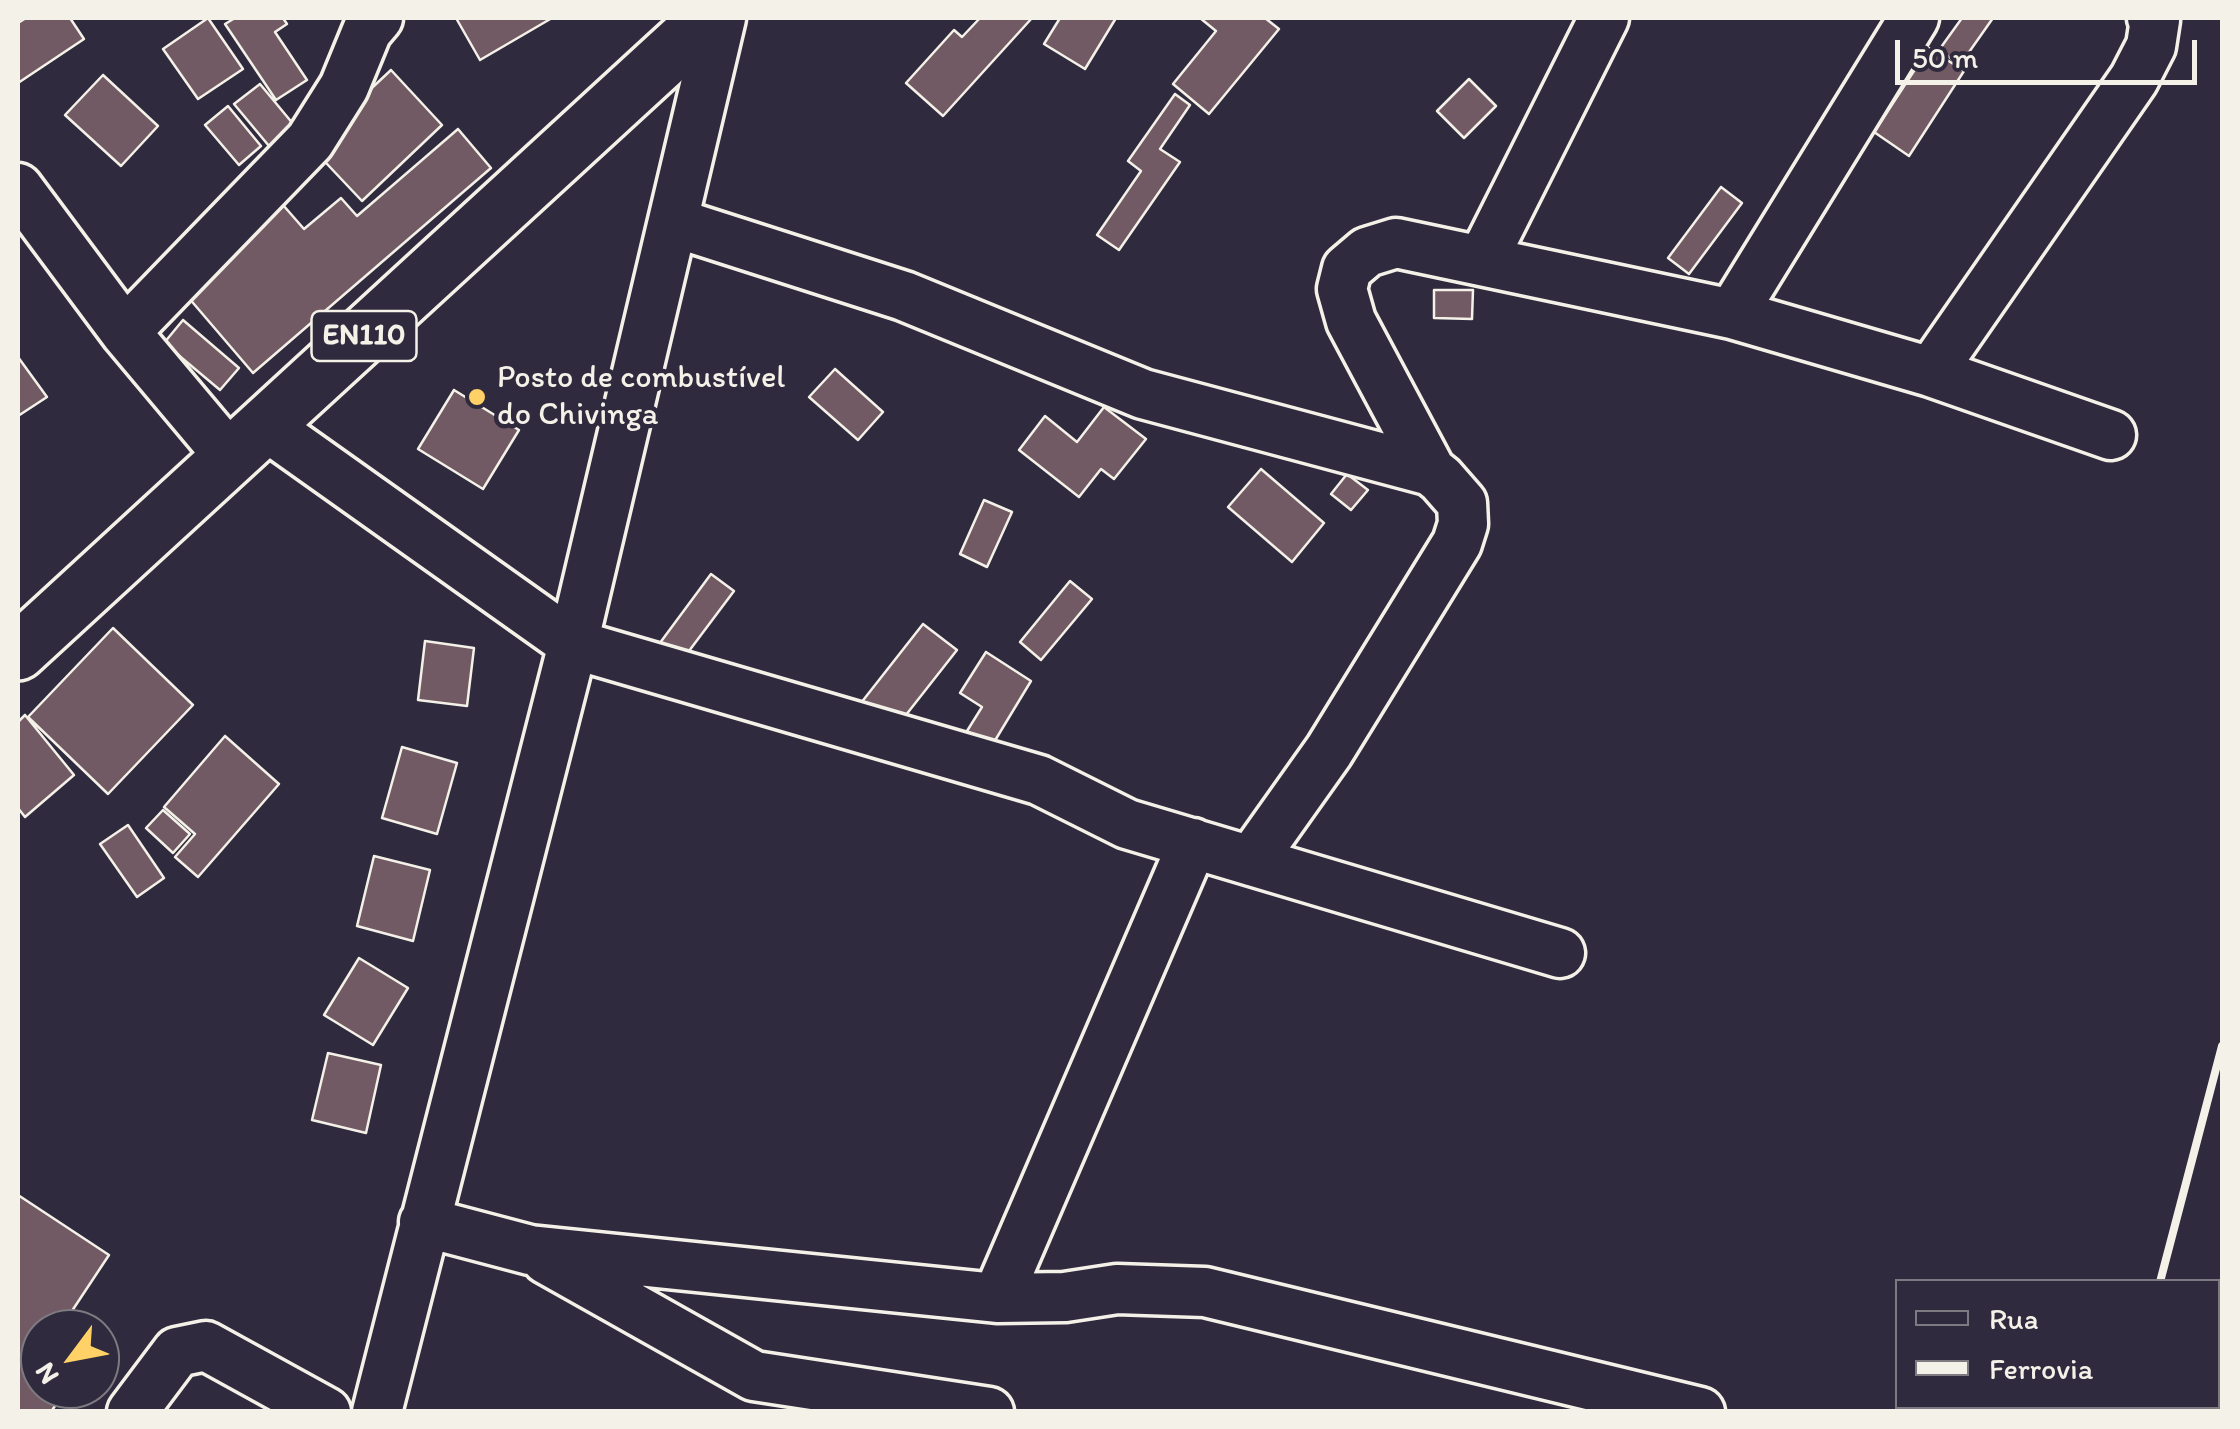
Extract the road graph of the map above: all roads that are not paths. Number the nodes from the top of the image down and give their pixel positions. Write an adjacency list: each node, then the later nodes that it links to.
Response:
1 (378, 18): 11 (street)
2 (710, 18): 14 (main road, EN110)
3 (721, 18): 8 (street)
4 (1604, 18): 9 (street)
5 (1914, 18): 10 (street)
6 (2152, 18): 12 (street)
7 (18, 188): 11 (street)
8 (673, 222): 15 (street); 16 (street)
9 (1482, 261): 10 (street); 15 (street)
10 (1732, 314): 12 (street)
11 (125, 332): 14 (street)
12 (1931, 372): 13 (street)
13 (2111, 434)
14 (248, 442): 16 (street); 17 (main road, EN110)
15 (1431, 471): 19 (street)
16 (573, 644): 18 (street); 21 (street)
17 (18, 652)
18 (1192, 844): 19 (street); 23 (street)
19 (1251, 860): 20 (street)
20 (1560, 953)
21 (424, 1222): 22 (street); 26 (street)
22 (530, 1250): 23 (street); 27 (street)
23 (996, 1298): 28 (street)
24 (132, 1412): 25 (street)
25 (326, 1412)
26 (378, 1412)
27 (989, 1412)
28 (1700, 1412)

